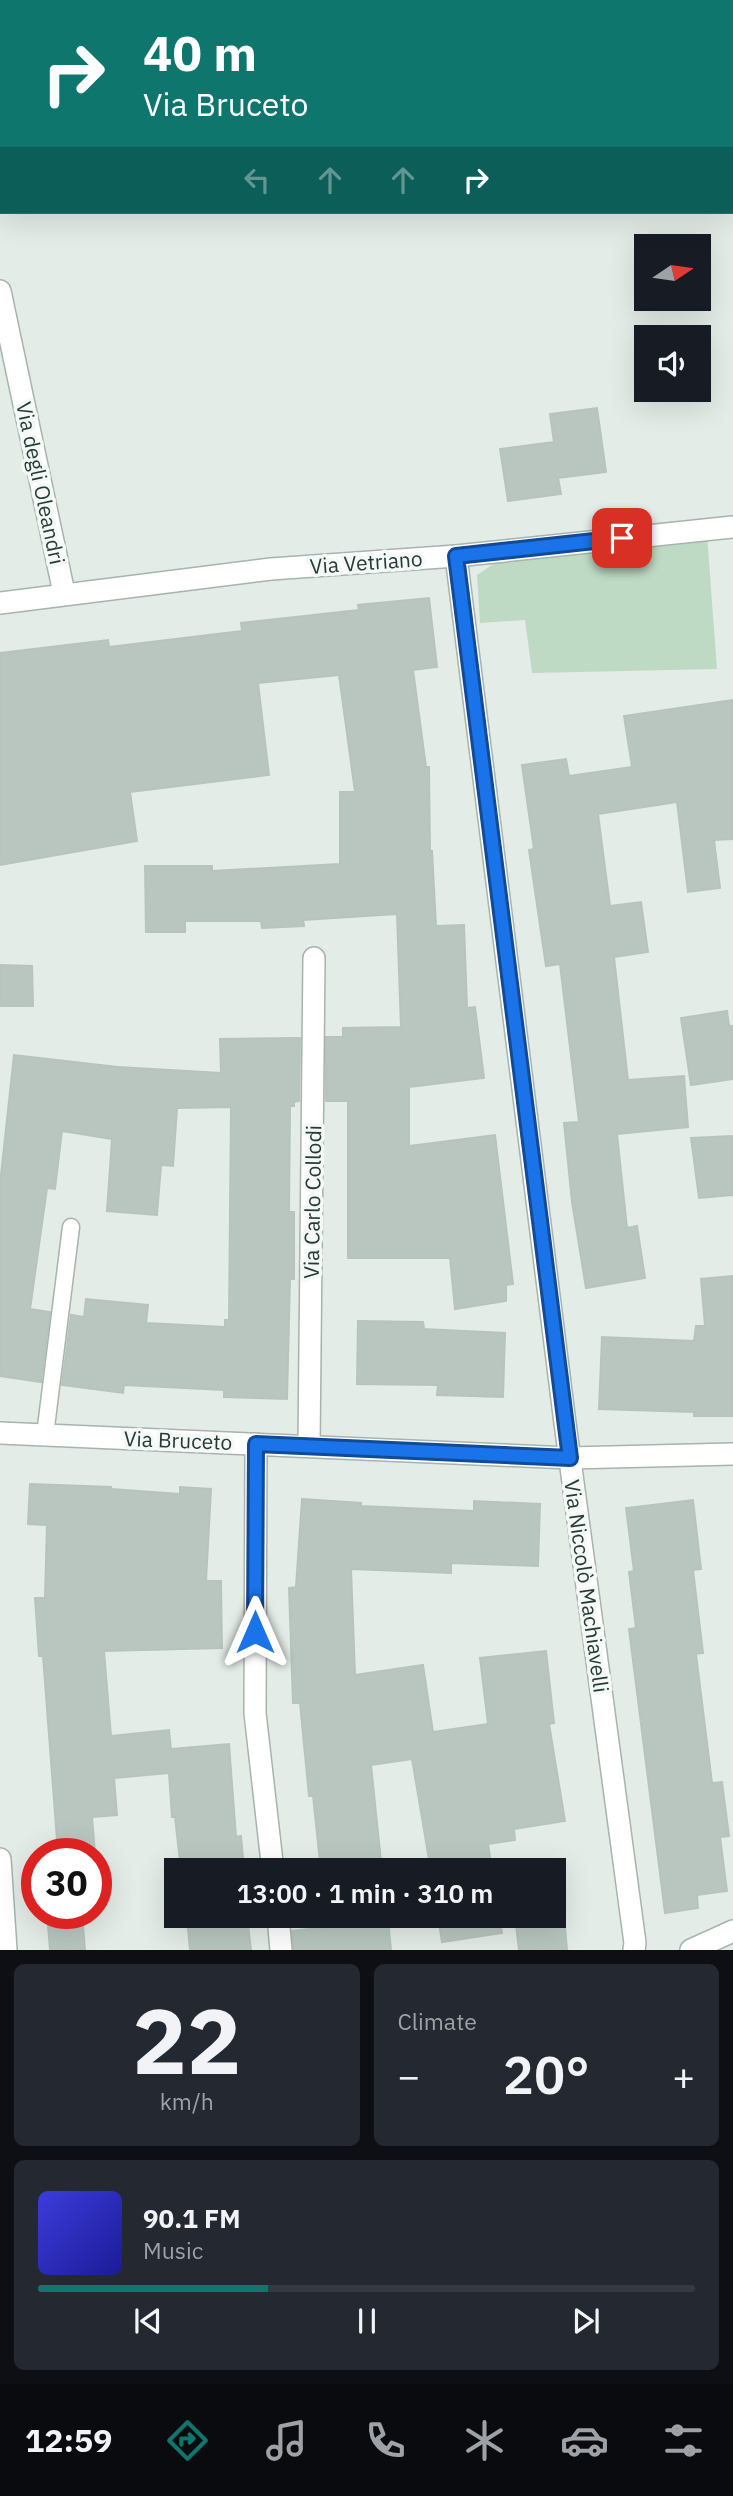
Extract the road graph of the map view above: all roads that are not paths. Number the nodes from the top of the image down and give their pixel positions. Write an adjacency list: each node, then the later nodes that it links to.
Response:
1 (0, 291): 4 (street, Via degli Oleandri)
2 (733, 527): 3 (street, Via Vetriano)
3 (456, 556): 4 (street, Via Vetriano); 13 (street, Via Niccolò Machiavelli)
4 (64, 593): 5 (street, Via Vetriano)
5 (0, 603)
6 (314, 958): 11 (street, Via Carlo Collodi)
7 (71, 1227): 9 (lane)
8 (0, 1433): 9 (street, Via Bruceto)
9 (45, 1435): 10 (street, Via Bruceto)
10 (256, 1444): 11 (street, Via Bruceto); 14 (street)
11 (309, 1446): 13 (street, Via Bruceto)
12 (733, 1454): 13 (street, Via Bruceto)
13 (570, 1458): 20 (street, Via Niccolò Machiavelli)
14 (272, 1858)
15 (0, 1859): 18 (street)
16 (279, 1928): 19 (street)
17 (733, 1931): 21 (street)
18 (6, 1950)
19 (281, 1950)
20 (634, 1950)
21 (691, 1950)

